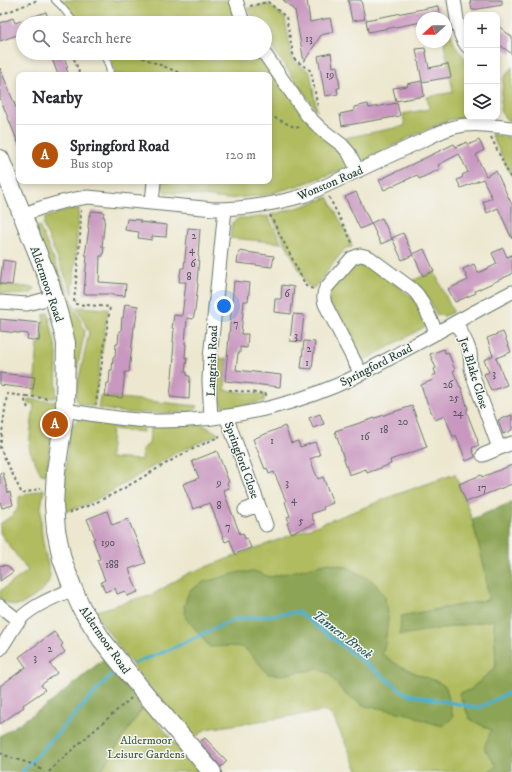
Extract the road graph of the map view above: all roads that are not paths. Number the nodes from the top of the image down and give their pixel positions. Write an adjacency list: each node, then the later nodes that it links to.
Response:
1 (54, 0): 4 (lane)
2 (454, 0): 6 (street)
3 (237, 4): 5 (street)
4 (69, 16)
5 (241, 16)
6 (464, 42)
7 (107, 60): 9 (lane)
8 (269, 60): 13 (street)
9 (110, 72)
10 (490, 123): 11 (street, Wonston Road); 13 (street, Wonston Road)
11 (512, 128)
12 (0, 158): 17 (street, Aldermoor Road)
13 (358, 171): 16 (street, Wonston Road)
14 (154, 184): 15 (street)
15 (152, 203): 16 (street, Wonston Road); 17 (street, Wonston Road)
16 (225, 209): 26 (street, Langrish Road)
17 (22, 215): 19 (street, Aldermoor Road)
18 (512, 292): 21 (street, Springford Road)
19 (54, 296): 20 (street); 24 (street, Aldermoor Road)
20 (0, 302)
21 (456, 322): 22 (street, Springford Road); 28 (street, Jex Blake Close)
22 (437, 333): 23 (street, Springford Road); 23 (street)
23 (361, 374): 25 (street, Springford Road)
24 (65, 410): 26 (street, Springford Road); 33 (street, Aldermoor Road)
25 (226, 416): 26 (street, Springford Road); 30 (street, Springford Close)
26 (211, 418)
27 (512, 443): 28 (street)
28 (499, 448): 29 (street)
29 (483, 454)
30 (258, 505): 31 (street, Springford Close); 32 (street, Springford Close)
31 (245, 510)
32 (266, 525)
33 (73, 588): 35 (street); 37 (street, Aldermoor Road)
34 (0, 606): 35 (street)
35 (19, 621): 36 (street)
36 (0, 649)
37 (212, 772)

